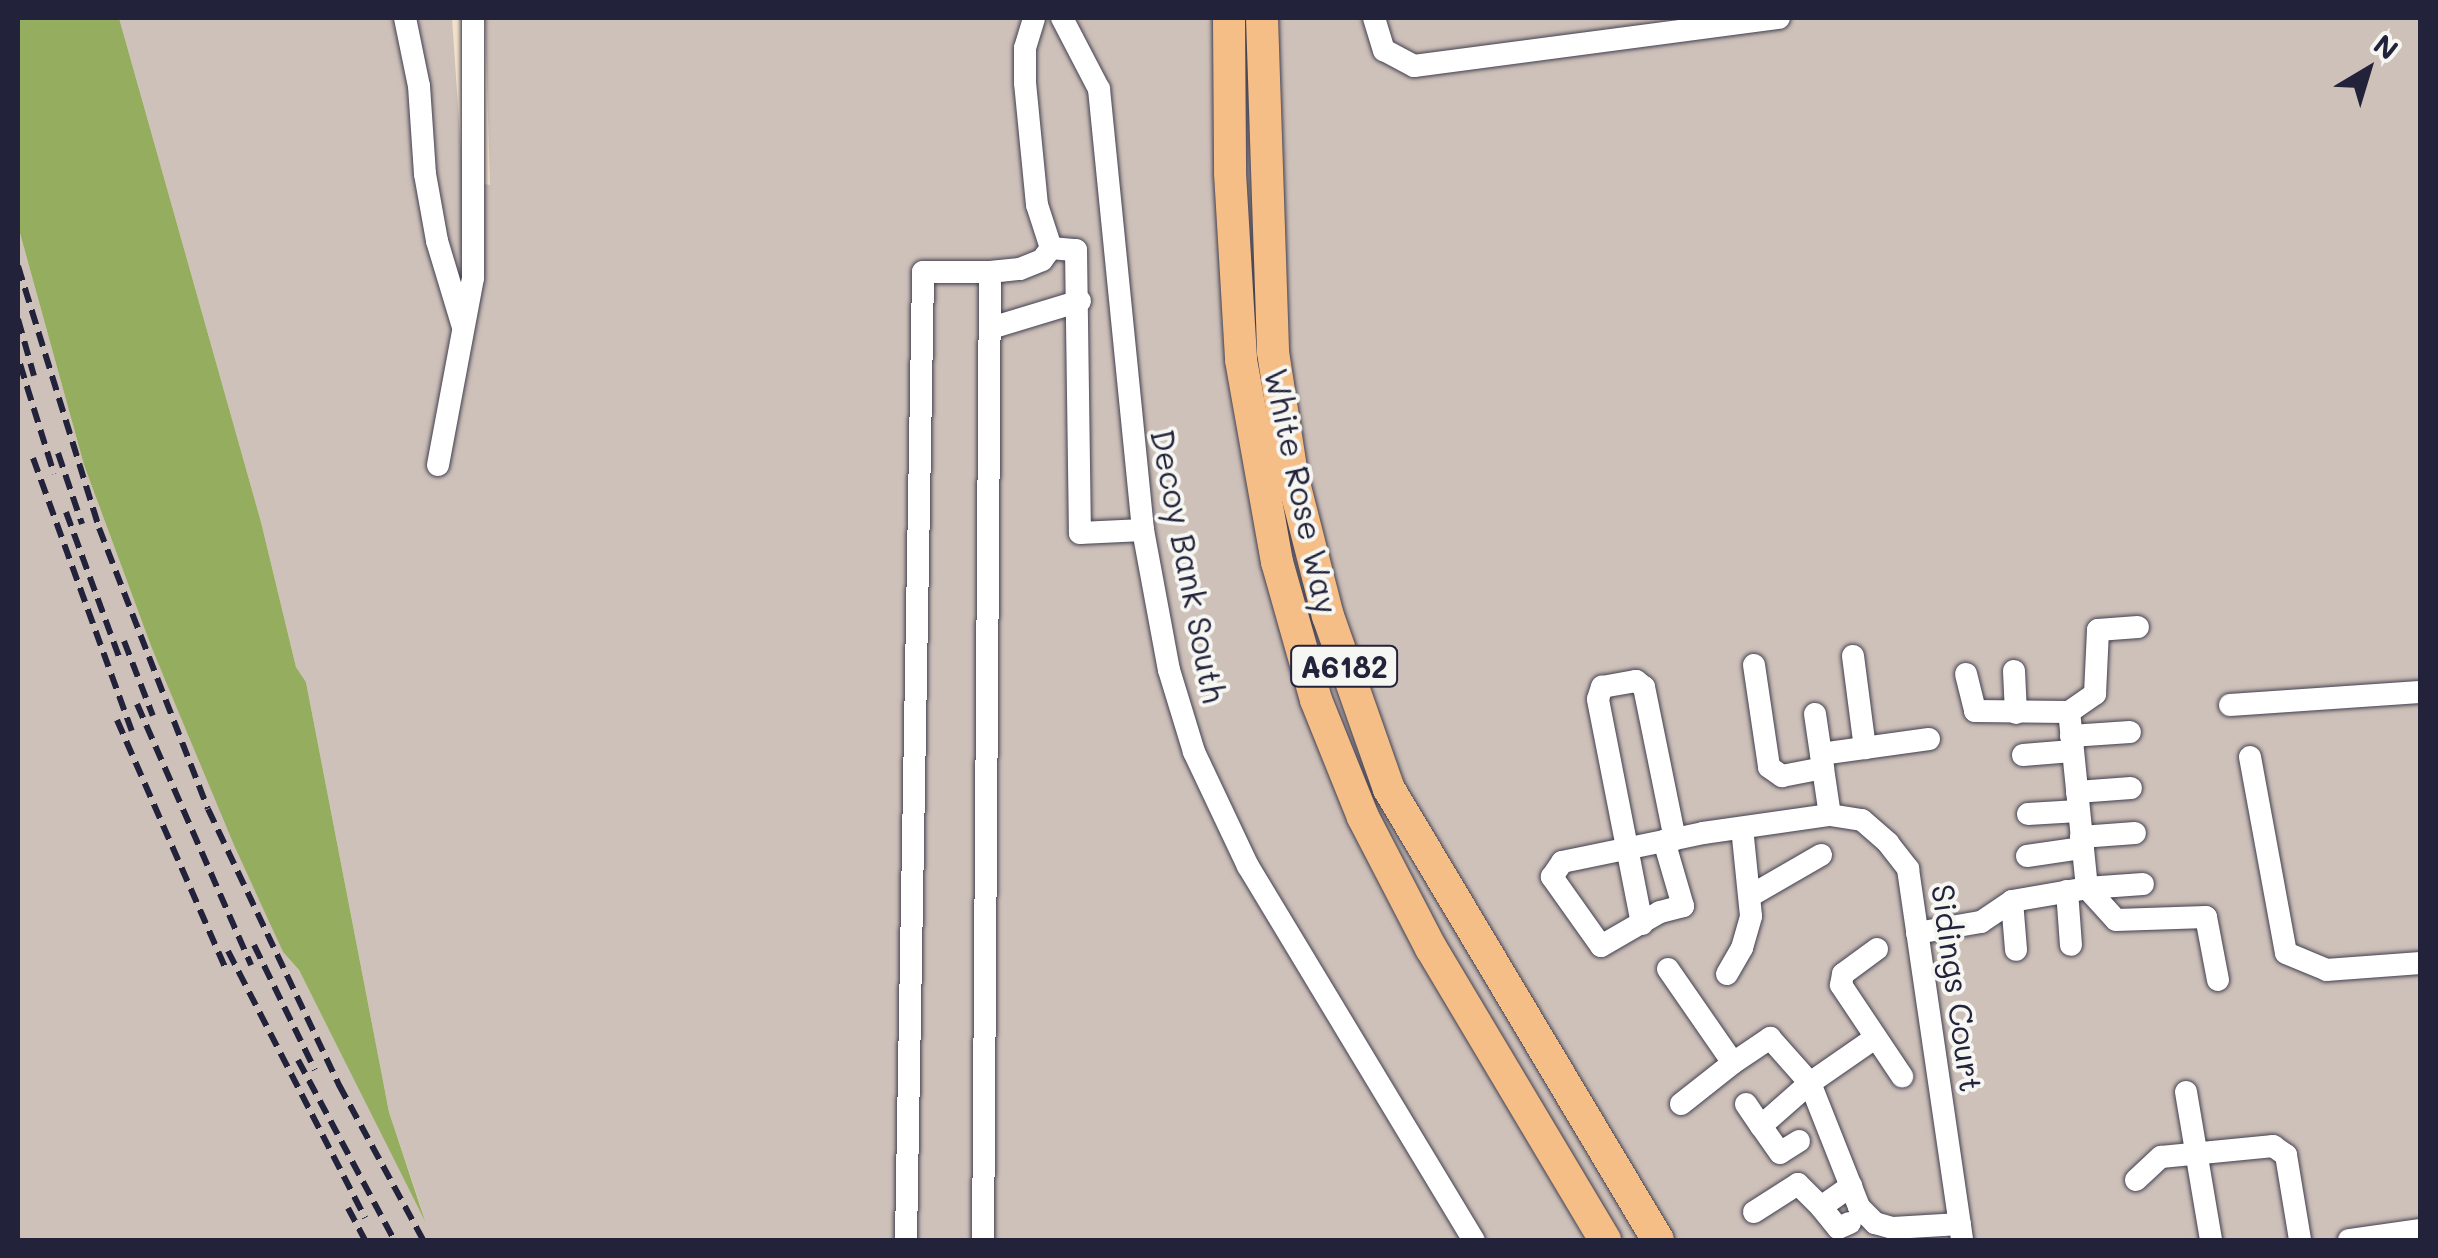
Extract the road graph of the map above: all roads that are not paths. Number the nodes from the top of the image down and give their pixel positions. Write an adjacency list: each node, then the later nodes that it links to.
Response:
1 (405, 18): 13 (street)
2 (473, 18): 13 (street)
3 (1034, 18): 9 (street)
4 (1062, 18): 15 (street, Decoy Bank South)
5 (1229, 18): 78 (highway, White Rose Way / A6182)
6 (1262, 18): 79 (highway, White Rose Way / A6182)
7 (1374, 18): 8 (street)
8 (1779, 18)
9 (1050, 248): 10 (street); 11 (street)
10 (990, 272): 12 (street); 75 (street)
11 (1080, 302): 12 (street); 15 (street)
12 (991, 328): 76 (street)
13 (464, 332): 14 (street)
14 (438, 465)
15 (1143, 530): 77 (street, Decoy Bank South)
16 (2138, 627): 23 (street)
17 (1853, 656): 29 (street)
18 (1754, 665): 32 (street)
19 (2014, 671): 24 (street)
20 (1966, 674): 24 (street)
21 (2420, 692): 22 (street)
22 (2230, 705)
23 (2069, 712): 24 (street); 28 (street)
24 (2016, 713)
25 (1815, 714): 32 (street)
26 (2130, 732): 28 (street)
27 (1929, 739): 29 (street)
28 (2072, 743): 30 (street); 34 (street)
29 (1865, 748): 32 (street)
30 (2023, 755)
31 (2250, 757): 53 (street)
32 (1822, 761): 36 (street)
33 (2130, 788): 34 (street)
34 (2077, 802): 35 (street); 40 (street)
35 (2028, 814)
36 (1830, 815): 37 (street, Sidings Court); 49 (street, Sidings Court)
37 (1742, 828): 39 (street, Sidings Court); 46 (street)
38 (2135, 833): 40 (street)
39 (1669, 840): 41 (street, Sidings Court); 41 (street); 48 (street)
40 (2081, 842): 43 (street); 45 (street)
41 (1626, 849): 48 (street); 48 (street, Sidings Court)
42 (1821, 854): 46 (street)
43 (2027, 856)
44 (2143, 884): 45 (street)
45 (2077, 890): 47 (street); 50 (street); 56 (street)
46 (1750, 896): 55 (street)
47 (2012, 901): 49 (street); 52 (street)
48 (1642, 924)
49 (1917, 933): 73 (street, Sidings Court)
50 (2071, 945)
51 (1877, 950): 57 (street)
52 (2016, 950)
53 (2420, 962)
54 (1668, 969): 58 (street)
55 (1726, 974)
56 (2218, 980)
57 (1875, 1038): 59 (street); 60 (street)
58 (1733, 1063): 60 (street, Sidings Court); 62 (street)
59 (1902, 1076)
60 (1810, 1082): 64 (street); 68 (street, Sidings Court)
61 (2186, 1092): 66 (street)
62 (1681, 1104)
63 (1746, 1104): 64 (street)
64 (1762, 1126): 65 (street)
65 (1799, 1141)
66 (2196, 1154): 67 (street); 80 (street); 81 (street)
67 (2136, 1180)
68 (1851, 1186): 69 (street); 74 (street, Sidings Court)
69 (1821, 1207): 70 (street); 71 (street)
70 (1754, 1212)
71 (1850, 1223)
72 (2420, 1230): 82 (street)
73 (1961, 1232): 74 (street, Sidings Court)
74 (1892, 1234)
75 (906, 1240)
76 (983, 1240)
77 (1474, 1240)
78 (1604, 1240)
79 (1658, 1240)
80 (2212, 1240)
81 (2300, 1240)
82 (2349, 1240)

